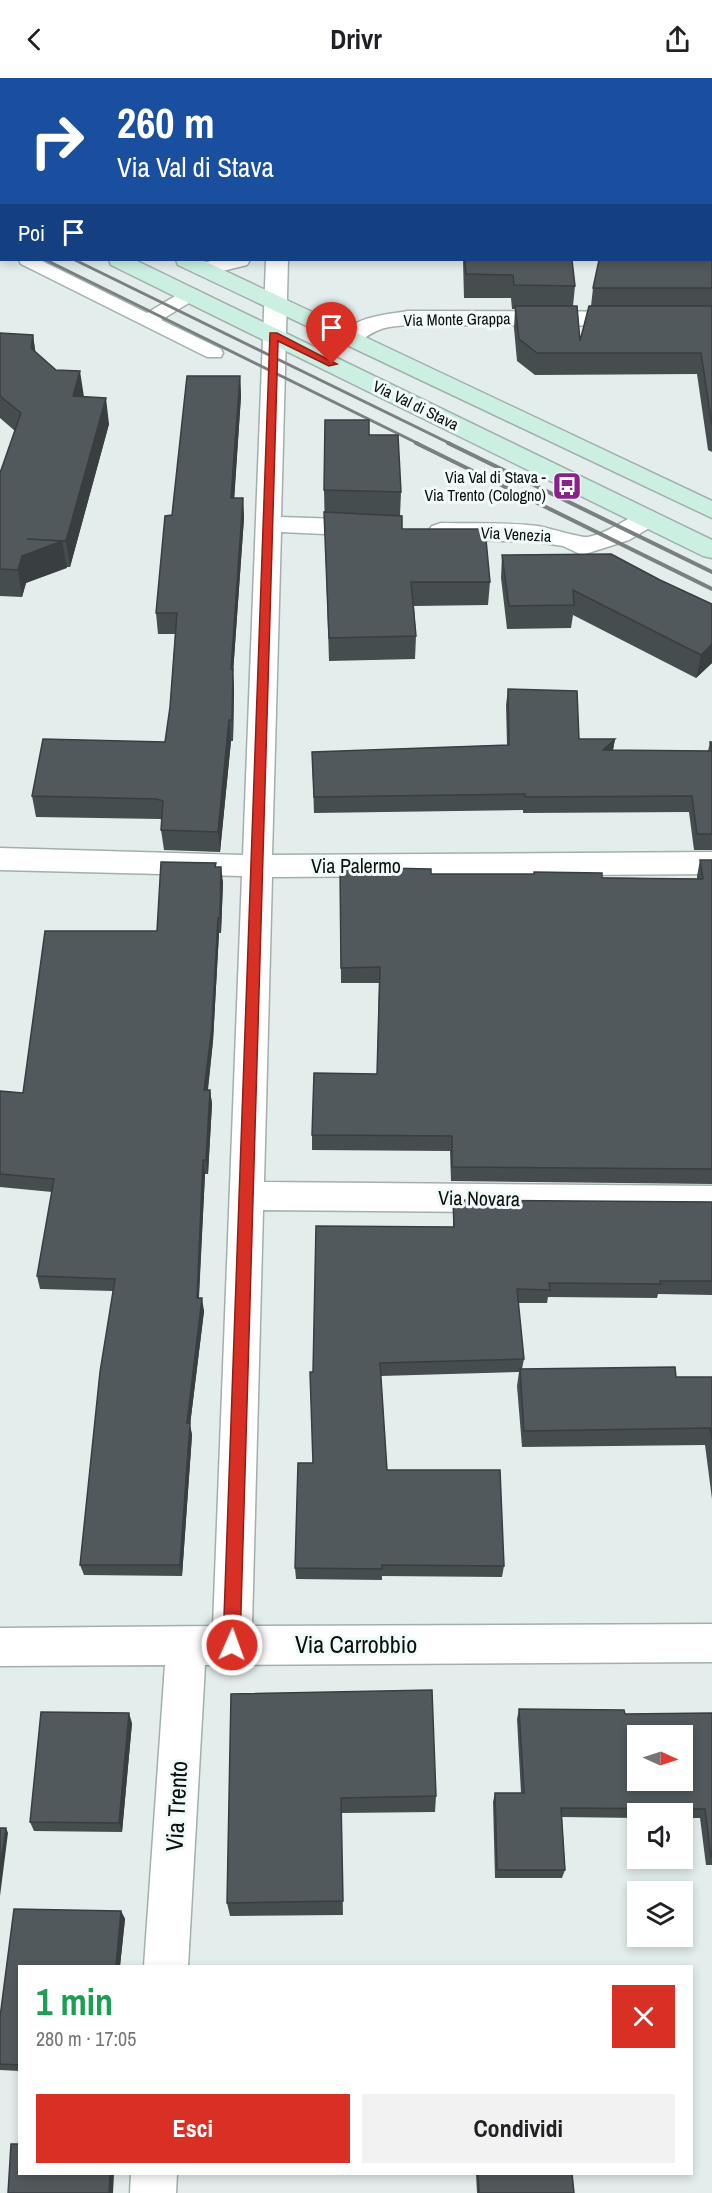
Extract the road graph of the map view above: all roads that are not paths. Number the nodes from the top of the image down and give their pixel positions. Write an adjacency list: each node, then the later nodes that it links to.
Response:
1 (30, 261): 10 (lane)
2 (121, 261): 7 (street, Via Val di Stava)
3 (188, 261): 6 (street, Via Val di Stava)
4 (235, 261): 6 (street)
5 (277, 261): 8 (street)
6 (206, 269): 8 (street, Via Val di Stava)
7 (191, 294): 10 (lane); 11 (street, Via Val di Stava)
8 (275, 300): 11 (street); 12 (street, Via Val di Stava)
9 (712, 319): 12 (street, Via Monte Grappa)
10 (148, 320): 13 (lane)
11 (274, 335): 15 (street, Via Val di Stava); 16 (street)
12 (351, 337): 14 (street, Via Val di Stava)
13 (214, 353)
14 (712, 510)
15 (647, 519): 18 (street, Via Venezia); 19 (street, Via Val di Stava)
16 (268, 524): 17 (street); 22 (street)
17 (387, 529)
18 (422, 530)
19 (712, 550)
20 (0, 859): 22 (street, Via Palermo)
21 (712, 863): 22 (street, Via Palermo)
22 (257, 866): 23 (street)
23 (246, 1196): 24 (street, Via Novara); 27 (street)
24 (712, 1200)
25 (712, 1643): 27 (street, Via Carrobbio)
26 (186, 1645): 27 (street, Via Carrobbio); 28 (street, Via Carrobbio); 29 (street, Via Trento)
27 (232, 1645)
28 (0, 1647)
29 (166, 1965)
30 (154, 2175): 31 (street)
31 (153, 2193)

